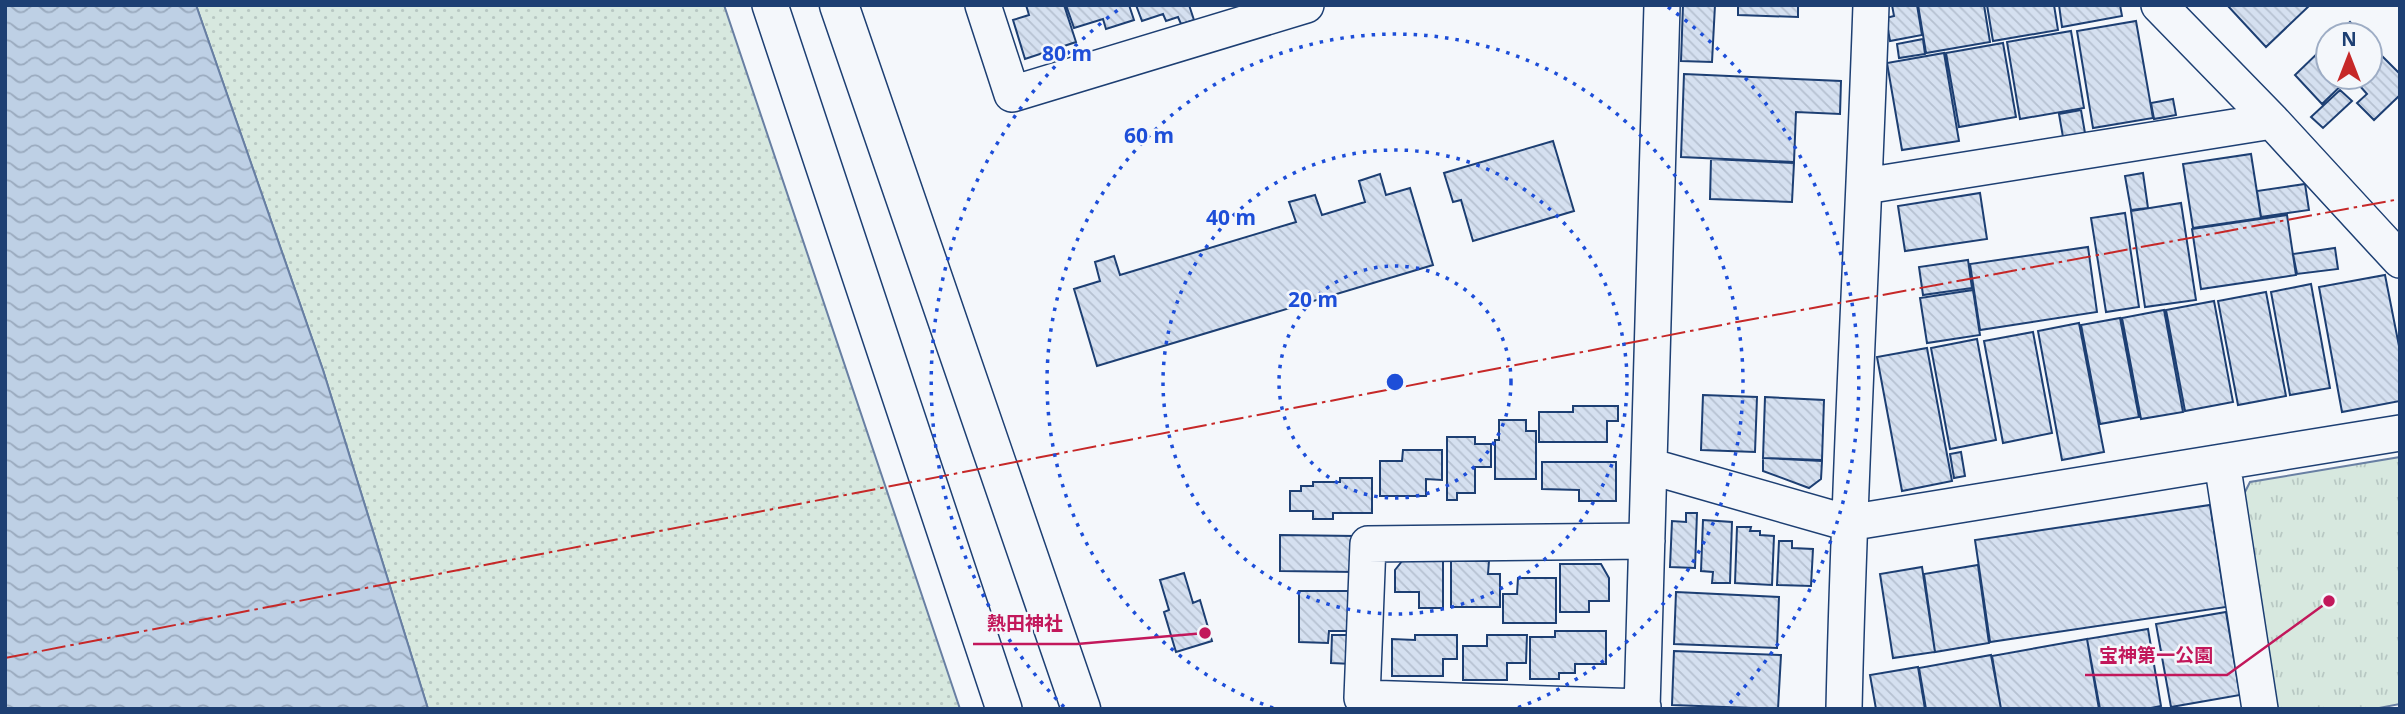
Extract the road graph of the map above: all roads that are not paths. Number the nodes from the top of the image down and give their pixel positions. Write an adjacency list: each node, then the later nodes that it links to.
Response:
1 (770, 5): 17 (street)
2 (839, 5): 18 (street)
3 (983, 5): 4 (street)
4 (1306, 5)
5 (1662, 5): 13 (street)
6 (1871, 5): 9 (street)
7 (2159, 5): 8 (street)
8 (2272, 121): 9 (street); 10 (street)
9 (1865, 186): 14 (street)
10 (2400, 260)
11 (2400, 433): 12 (street)
12 (2221, 462): 14 (street); 20 (street)
13 (1649, 466): 14 (street); 15 (street)
14 (1848, 523): 19 (street)
15 (1647, 541): 16 (street); 16 (street)
16 (1643, 708)
17 (1004, 709)
18 (1081, 709)
19 (1844, 709)
20 (2260, 709)

